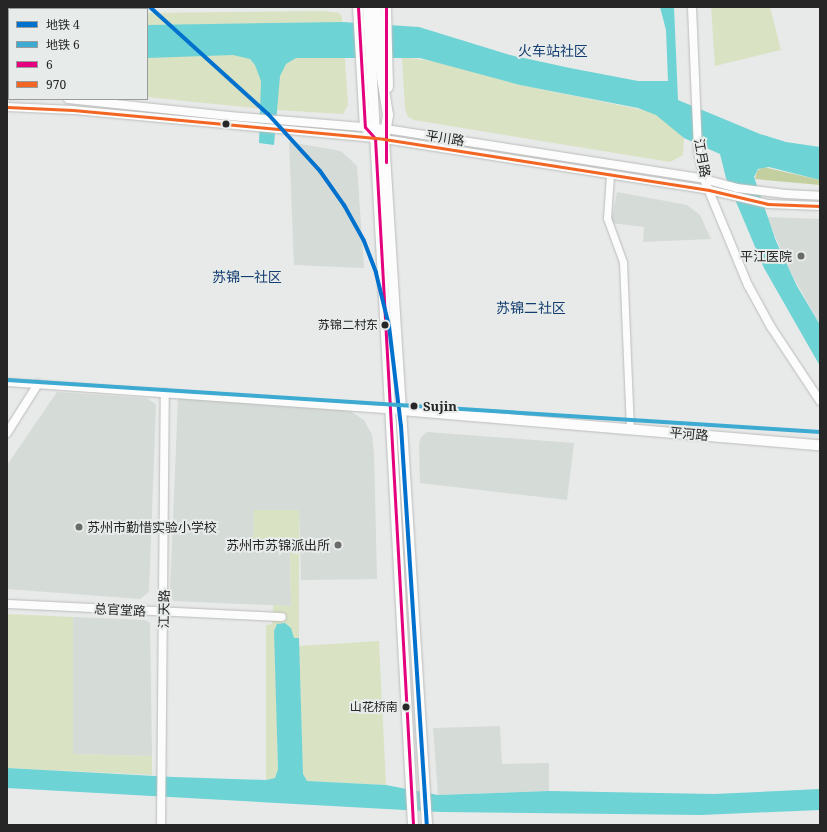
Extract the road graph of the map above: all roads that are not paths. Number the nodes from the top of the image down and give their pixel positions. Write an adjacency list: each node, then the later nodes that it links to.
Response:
1 (358, 7): 6 (main road)
2 (368, 7): 6 (main road)
3 (376, 7): 6 (main road)
4 (386, 7): 6 (main road)
5 (692, 7): 14 (street, 江月路)
6 (373, 20): 7 (main road); 7 (main road); 12 (main road)
7 (380, 66): 12 (main road); 12 (main road)
8 (75, 100): 11 (street)
9 (84, 100): 12 (street, 平川路)
10 (7, 107): 11 (street, 平川路)
11 (73, 110): 12 (street, 平川路)
12 (377, 132): 13 (street, 平川路); 14 (street, 平川路); 22 (main road)
13 (610, 174): 15 (street, 平川路); 23 (street)
14 (704, 179): 15 (street, 江月路); 16 (street, 平川路)
15 (709, 190): 17 (street, 平川路); 21 (street, 江月路)
16 (820, 196)
17 (820, 206)
18 (7, 382): 19 (street, 平河路)
19 (38, 384): 20 (street, 平河路); 24 (street)
20 (165, 393): 22 (street, 平河路); 27 (street, 江天路)
21 (820, 401)
22 (396, 410): 23 (main road, 平河路); 29 (main road); 30 (main road)
23 (630, 429): 25 (main road, 平河路)
24 (7, 433)
25 (820, 445)
26 (7, 604): 27 (street, 总官堂路)
27 (164, 612): 28 (street, 总官堂路); 31 (street, 江天路)
28 (282, 617)
29 (413, 820)
30 (426, 822)
31 (161, 825)

